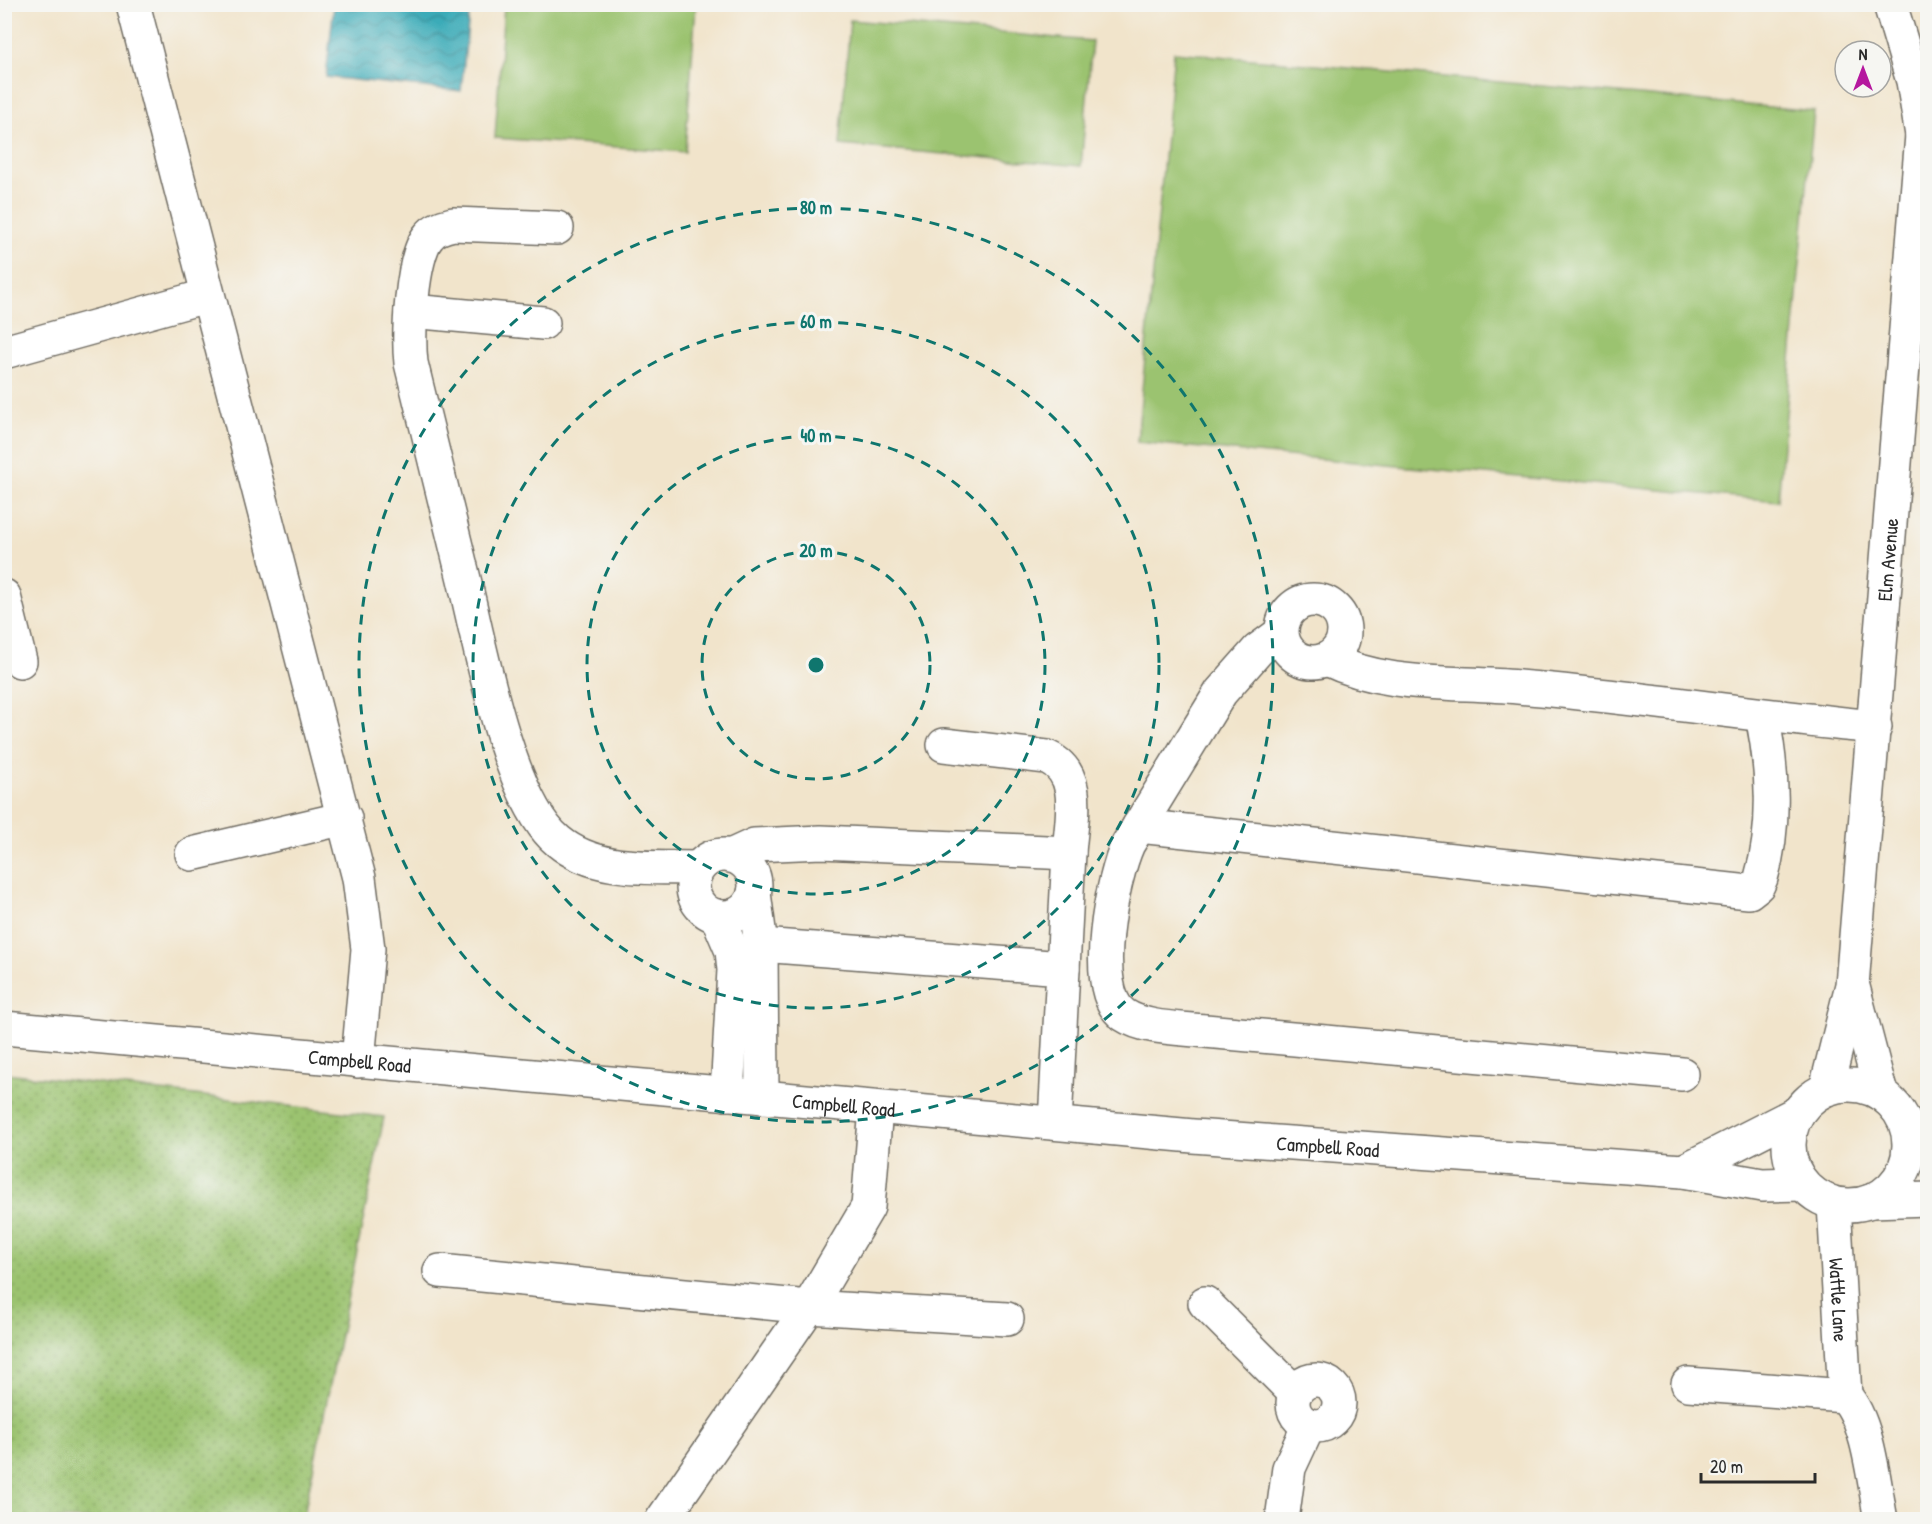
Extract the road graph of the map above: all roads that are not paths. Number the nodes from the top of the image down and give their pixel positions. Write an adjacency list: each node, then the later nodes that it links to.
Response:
1 (133, 4): 5 (street)
2 (1890, 4): 3 (street, Elm Avenue)
3 (1925, 125): 14 (street, Elm Avenue)
4 (557, 228): 6 (street)
5 (206, 296): 8 (street); 16 (street)
6 (411, 311): 7 (street); 21 (street)
7 (543, 323)
8 (4, 352)
9 (4, 596): 12 (street)
10 (1281, 633): 11 (street); 11 (street); 17 (street)
11 (1327, 659): 13 (street)
12 (20, 661)
13 (1762, 716): 14 (street); 17 (street)
14 (1875, 727): 27 (street, Elm Avenue)
15 (944, 745): 18 (street)
16 (345, 818): 19 (street); 29 (street)
17 (1139, 826): 30 (street)
18 (1069, 853): 20 (street); 26 (street)
19 (192, 854)
20 (730, 856): 22 (street); 23 (street)
21 (628, 866): 22 (street); 24 (street)
22 (698, 868): 24 (street)
23 (754, 893): 24 (street); 25 (street)
24 (707, 909): 32 (street)
25 (761, 945): 26 (street); 34 (street)
26 (1063, 968): 37 (street)
27 (1852, 985): 31 (street, Elm Avenue); 33 (street, Elm Avenue)
28 (4, 1028): 29 (street, Campbell Road)
29 (358, 1061): 32 (street, Campbell Road)
30 (1682, 1074)
31 (1826, 1089): 33 (street); 36 (street)
32 (727, 1094): 34 (street, Campbell Road)
33 (1881, 1094): 38 (street)
34 (762, 1097): 35 (street, Campbell Road)
35 (876, 1108): 37 (street, Campbell Road); 46 (street)
36 (1797, 1113): 39 (street); 40 (street)
37 (1055, 1123): 39 (street, Campbell Road)
38 (1918, 1147): 42 (street)
39 (1683, 1171): 40 (street, Campbell Road)
40 (1802, 1184): 43 (street)
41 (1928, 1199): 42 (street)
42 (1872, 1201): 43 (street)
43 (1834, 1204): 49 (street, Wattle Lane)
44 (440, 1271): 46 (street)
45 (1204, 1303): 51 (street)
46 (809, 1307): 47 (street); 50 (street)
47 (1007, 1319)
48 (1688, 1384): 49 (street)
49 (1845, 1396): 52 (street, Wattle Lane)
50 (662, 1520)
51 (1282, 1520)
52 (1881, 1520)

